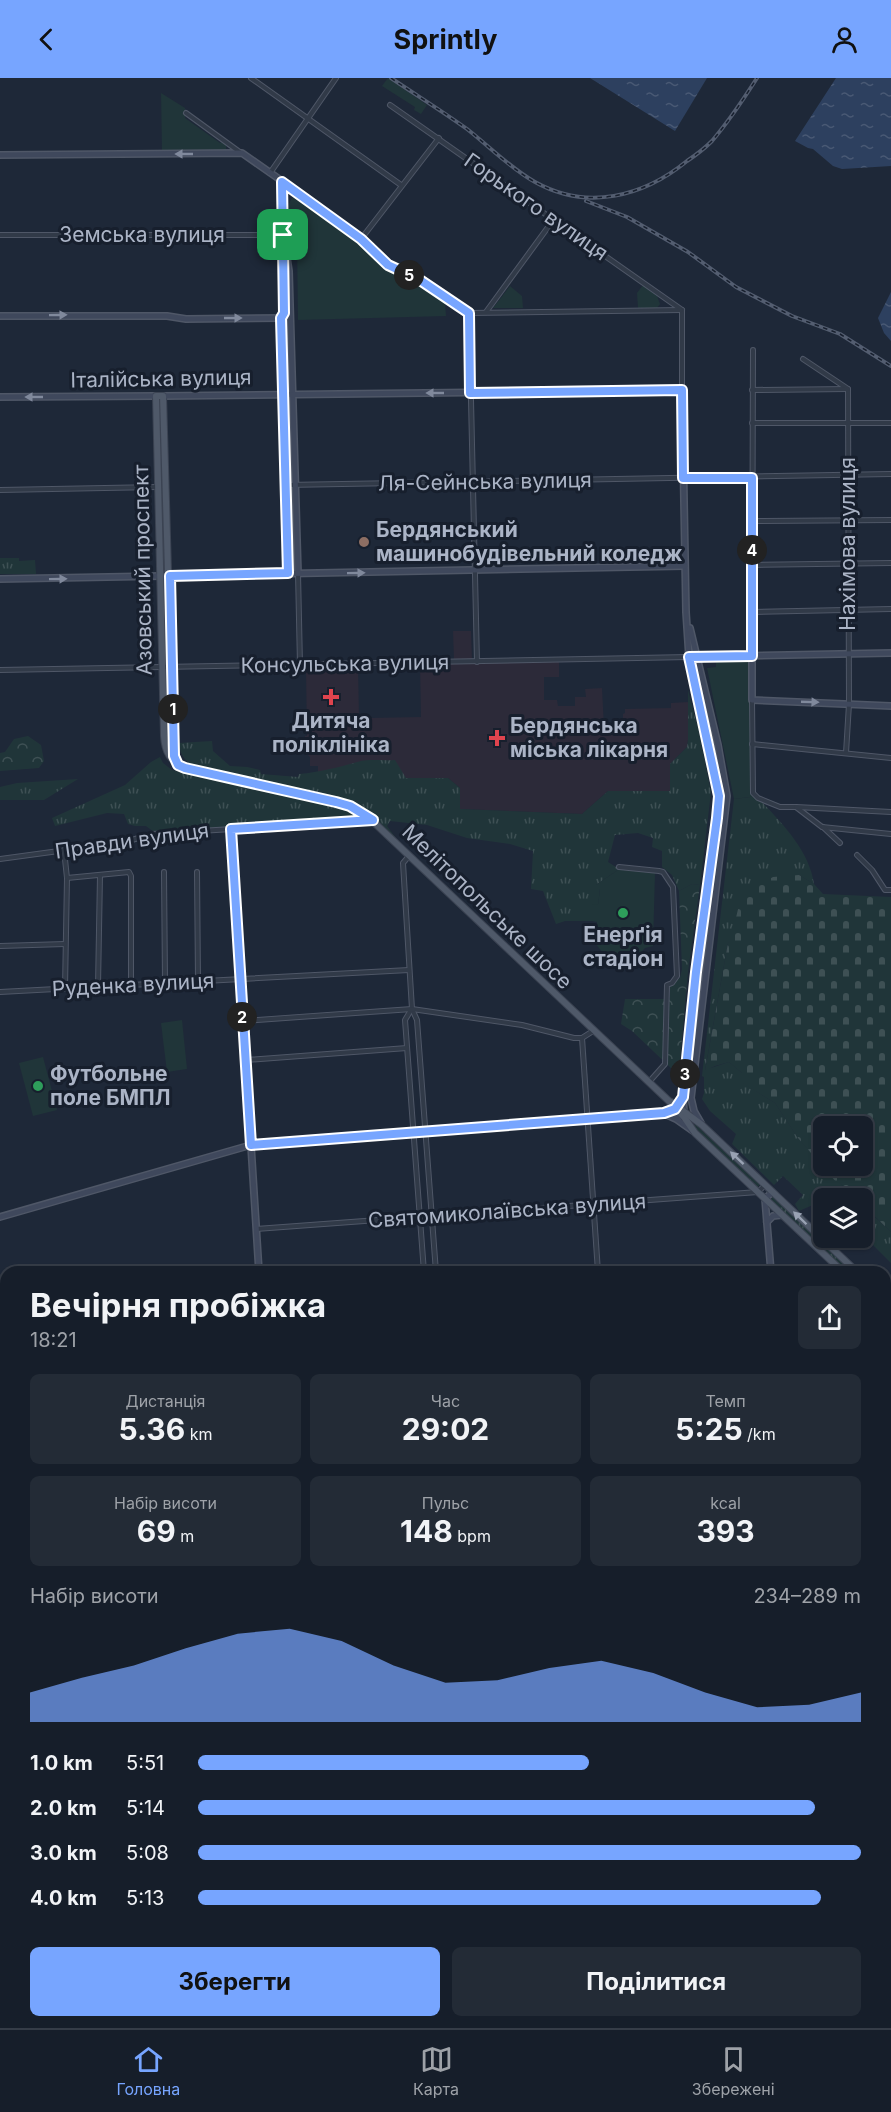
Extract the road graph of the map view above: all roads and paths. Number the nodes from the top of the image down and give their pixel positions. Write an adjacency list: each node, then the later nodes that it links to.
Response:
1 (251, 78): 5 (street)
2 (336, 78): 5 (street)
3 (390, 105): 6 (street, Горького вулиця)
4 (186, 113): 7 (street)
5 (308, 119): 9 (street); 11 (street)
6 (439, 138): 11 (street); 12 (street, Горького вулиця)
7 (242, 153): 8 (main road, one-way to 8); 9 (main road)
8 (0, 155)
9 (270, 173): 10 (main road)
10 (282, 182): 14 (main road); 15 (street)
11 (401, 185): 15 (street)
12 (554, 219): 16 (street, Горького вулиця); 18 (street)
13 (0, 235): 14 (street, Земська вулиця)
14 (283, 235): 20 (main road); 21 (main road)
15 (361, 239): 17 (street)
16 (682, 310): 18 (street); 25 (street)
17 (469, 313): 18 (street); 27 (street)
18 (485, 313)
19 (0, 316): 20 (main road, one-way to 20)
20 (281, 318): 21 (main road); 28 (main road)
21 (290, 318): 29 (main road)
22 (753, 350): 26 (street)
23 (803, 359): 24 (street)
24 (848, 389): 26 (street); 32 (street, Нахімова вулиця)
25 (682, 390): 27 (main road, Італійська вулиця); 37 (main road)
26 (752, 390): 33 (street)
27 (470, 393): 29 (main road, Італійська вулиця, one-way to 29); 39 (street)
28 (282, 394): 29 (main road, Італійська вулиця); 30 (main road, Італійська вулиця); 40 (main road)
29 (292, 394): 41 (main road)
30 (160, 396): 31 (main road, Італійська вулиця, one-way to 31); 42 (main road, Азовський проспект)
31 (0, 397)
32 (848, 422): 33 (street); 34 (street); 35 (street, Нахімова вулиця)
33 (752, 423): 38 (street)
34 (891, 423)
35 (848, 474): 36 (street, Ля-Сейнська вулиця); 38 (street, Ля-Сейнська вулиця); 44 (street, Нахімова вулиця)
36 (891, 474)
37 (683, 478): 38 (street, Ля-Сейнська вулиця); 39 (street, Ля-Сейнська вулиця); 50 (main road)
38 (752, 478): 46 (street)
39 (472, 482): 41 (street, Ля-Сейнська вулиця); 51 (street)
40 (286, 485): 41 (street, Ля-Сейнська вулиця); 52 (main road)
41 (295, 485): 53 (main road)
42 (161, 487): 43 (street); 54 (main road, Азовський проспект); 55 (main road, Азовський проспект)
43 (0, 490)
44 (848, 519): 45 (street); 46 (street); 48 (street, Нахімова вулиця)
45 (891, 520)
46 (752, 521): 49 (street)
47 (891, 563): 48 (street)
48 (848, 564): 49 (street); 58 (street, Нахімова вулиця)
49 (752, 565): 60 (street)
50 (685, 566): 51 (main road); 59 (main road)
51 (474, 571): 53 (main road, one-way to 51); 66 (street)
52 (288, 573): 53 (main road); 55 (main road)
53 (298, 573): 67 (street)
54 (160, 576): 55 (main road); 56 (main road, one-way to 54); 68 (main road, Азовський проспект)
55 (170, 576): 69 (main road, Азовський проспект)
56 (0, 579)
57 (891, 609): 58 (street)
58 (849, 610): 60 (street); 62 (street, Нахімова вулиця)
59 (686, 612): 64 (main road); 65 (main road)
60 (751, 612): 63 (street)
61 (891, 653): 62 (main road)
62 (849, 654): 63 (main road); 72 (street, Нахімова вулиця)
63 (752, 656): 65 (main road); 71 (main road)
64 (689, 657): 65 (main road); 66 (street, Консульська вулиця); 112 (main road)
65 (696, 657): 115 (main road)
66 (477, 662): 67 (street, Консульська вулиця)
67 (300, 665): 69 (street, Консульська вулиця)
68 (162, 667): 69 (street, Консульська вулиця); 70 (street, Консульська вулиця); 77 (main road, Азовський проспект)
69 (171, 667): 77 (main road, Азовський проспект)
70 (0, 670)
71 (752, 700): 72 (main road, one-way to 72); 74 (street)
72 (849, 704): 73 (main road); 75 (street, Нахімова вулиця)
73 (891, 706)
74 (752, 744): 75 (street); 78 (street)
75 (846, 753): 76 (street)
76 (891, 758)
77 (178, 765): 80 (main road, Мелітопольське шосе)
78 (796, 807): 79 (street); 81 (street)
79 (891, 812)
80 (373, 820): 82 (street, Правди вулиця); 87 (main road, Мелітопольське шосе)
81 (822, 827): 83 (street); 84 (street)
82 (231, 829): 85 (street, Правди вулиця); 98 (main road)
83 (891, 834)
84 (840, 843)
85 (64, 850): 88 (street, Правди вулиця); 93 (street)
86 (857, 855): 94 (street)
87 (409, 856): 97 (street); 107 (main road, Мелітопольське шосе)
88 (0, 859)
89 (618, 867): 111 (street)
90 (164, 872): 100 (street)
91 (197, 872): 99 (street)
92 (100, 875): 93 (street); 101 (street); 102 (street)
93 (67, 879): 95 (street)
94 (891, 890)
95 (65, 944): 96 (street); 103 (street)
96 (0, 946)
97 (409, 970): 98 (street, Руденка вулиця); 105 (street)
98 (240, 980): 99 (street, Руденка вулиця); 106 (main road)
99 (198, 981): 100 (street, Руденка вулиця)
100 (165, 983): 101 (street, Руденка вулиця)
101 (131, 985): 102 (street, Руденка вулиця)
102 (98, 986): 103 (street, Руденка вулиця)
103 (65, 988): 104 (street, Руденка вулиця)
104 (0, 992)
105 (412, 1009): 106 (street); 108 (street); 109 (street); 116 (street)
106 (242, 1021): 110 (main road)
107 (593, 1031): 108 (street); 111 (main road, Мелітопольське шосе)
108 (582, 1038): 114 (street)
109 (407, 1048): 110 (street); 117 (street)
110 (245, 1060): 119 (main road)
111 (648, 1082): 112 (main road, Мелітопольське шосе)
112 (680, 1110): 113 (main road); 113 (main road); 115 (main road); 118 (main road, Мелітопольське шосе)
113 (664, 1113): 114 (main road); 118 (main road)
114 (587, 1119): 116 (main road); 124 (street)
115 (702, 1125): 120 (main road, one-way to 115)
116 (426, 1131): 117 (main road); 127 (street)
117 (414, 1132): 119 (main road); 126 (street)
118 (695, 1133): 121 (main road, Мелітопольське шосе)
119 (251, 1145): 128 (main road); 130 (main road)
120 (765, 1185): 121 (street); 122 (main road)
121 (758, 1192): 123 (main road, Мелітопольське шосе); 124 (street, Святомиколаївська вулиця)
122 (772, 1192): 123 (main road); 137 (main road, one-way to 122)
123 (765, 1199): 125 (main road, Мелітопольське шосе); 129 (main road)
124 (593, 1204): 127 (street, Святомиколаївська вулиця); 134 (street)
125 (782, 1215): 129 (main road); 136 (main road, Мелітопольське шосе)
126 (420, 1217): 127 (street, Святомиколаївська вулиця); 130 (street, Святомиколаївська вулиця); 132 (street)
127 (432, 1217): 133 (street)
128 (0, 1218)
129 (767, 1222): 135 (main road)
130 (256, 1228): 131 (main road)
131 (259, 1266)
132 (424, 1266)
133 (436, 1266)
134 (598, 1266)
135 (771, 1266)
136 (837, 1266)
137 (851, 1266)

